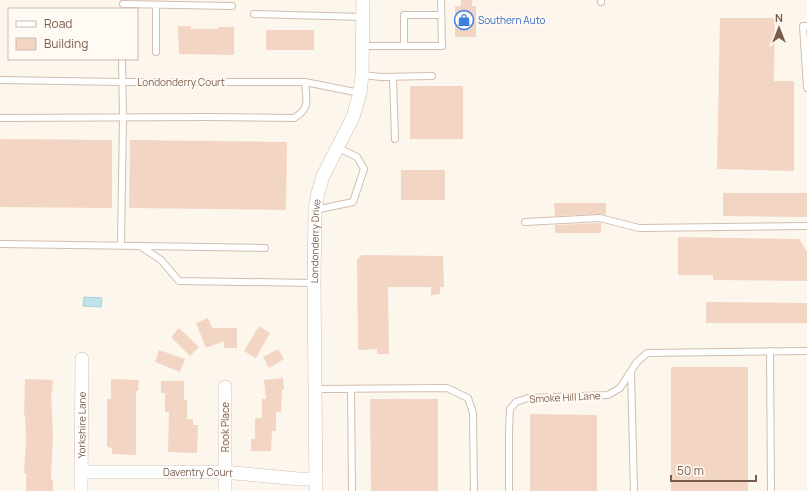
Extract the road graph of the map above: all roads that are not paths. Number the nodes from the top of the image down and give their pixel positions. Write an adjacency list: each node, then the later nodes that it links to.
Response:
1 (363, 0): 8 (street, Londonderry Drive)
2 (441, 0): 7 (lane)
3 (123, 4): 4 (lane)
4 (156, 5): 5 (lane); 12 (lane)
5 (232, 6)
6 (254, 14): 8 (lane)
7 (441, 15): 11 (lane); 11 (lane)
8 (364, 18): 10 (street, Londonderry Drive)
9 (807, 26): 20 (lane)
10 (363, 46): 11 (lane); 14 (street, Londonderry Drive)
11 (404, 46)
12 (156, 52)
13 (122, 60): 18 (lane)
14 (362, 76): 16 (lane); 21 (street, Londonderry Drive)
15 (432, 76): 16 (lane)
16 (393, 77): 24 (lane)
17 (0, 80): 18 (lane, Londonderry Court)
18 (122, 82): 19 (lane, Londonderry Court); 23 (lane)
19 (305, 82): 21 (lane, Londonderry Court); 23 (lane)
20 (807, 88)
21 (360, 92): 25 (street, Londonderry Drive)
22 (0, 118): 23 (lane)
23 (123, 118): 30 (lane)
24 (394, 139)
25 (337, 148): 26 (street, Londonderry Drive); 26 (lane)
26 (315, 210): 33 (street, Londonderry Drive)
27 (524, 222): 28 (lane)
28 (807, 226)
29 (0, 244): 30 (lane)
30 (121, 245): 31 (lane)
31 (140, 246): 32 (lane); 33 (lane)
32 (265, 248)
33 (314, 283): 39 (street, Londonderry Drive)
34 (770, 351): 35 (lane, Smoke Hill Lane); 37 (lane, Smoke Hill Lane); 50 (lane)
35 (807, 351)
36 (82, 359): 41 (street, Yorkshire Lane)
37 (631, 372): 48 (lane, Smoke Hill Lane); 49 (lane)
38 (225, 387): 42 (street, Rook Place)
39 (316, 389): 40 (lane); 43 (street, Londonderry Drive)
40 (352, 389): 46 (lane); 47 (lane)
41 (81, 472): 42 (street, Daventry Court); 44 (street, Yorkshire Lane)
42 (224, 472): 43 (street, Daventry Court); 45 (street, Rook Place)
43 (316, 485)
44 (81, 491)
45 (225, 491)
46 (352, 491)
47 (474, 491)
48 (510, 491)
49 (634, 491)
50 (771, 491)

